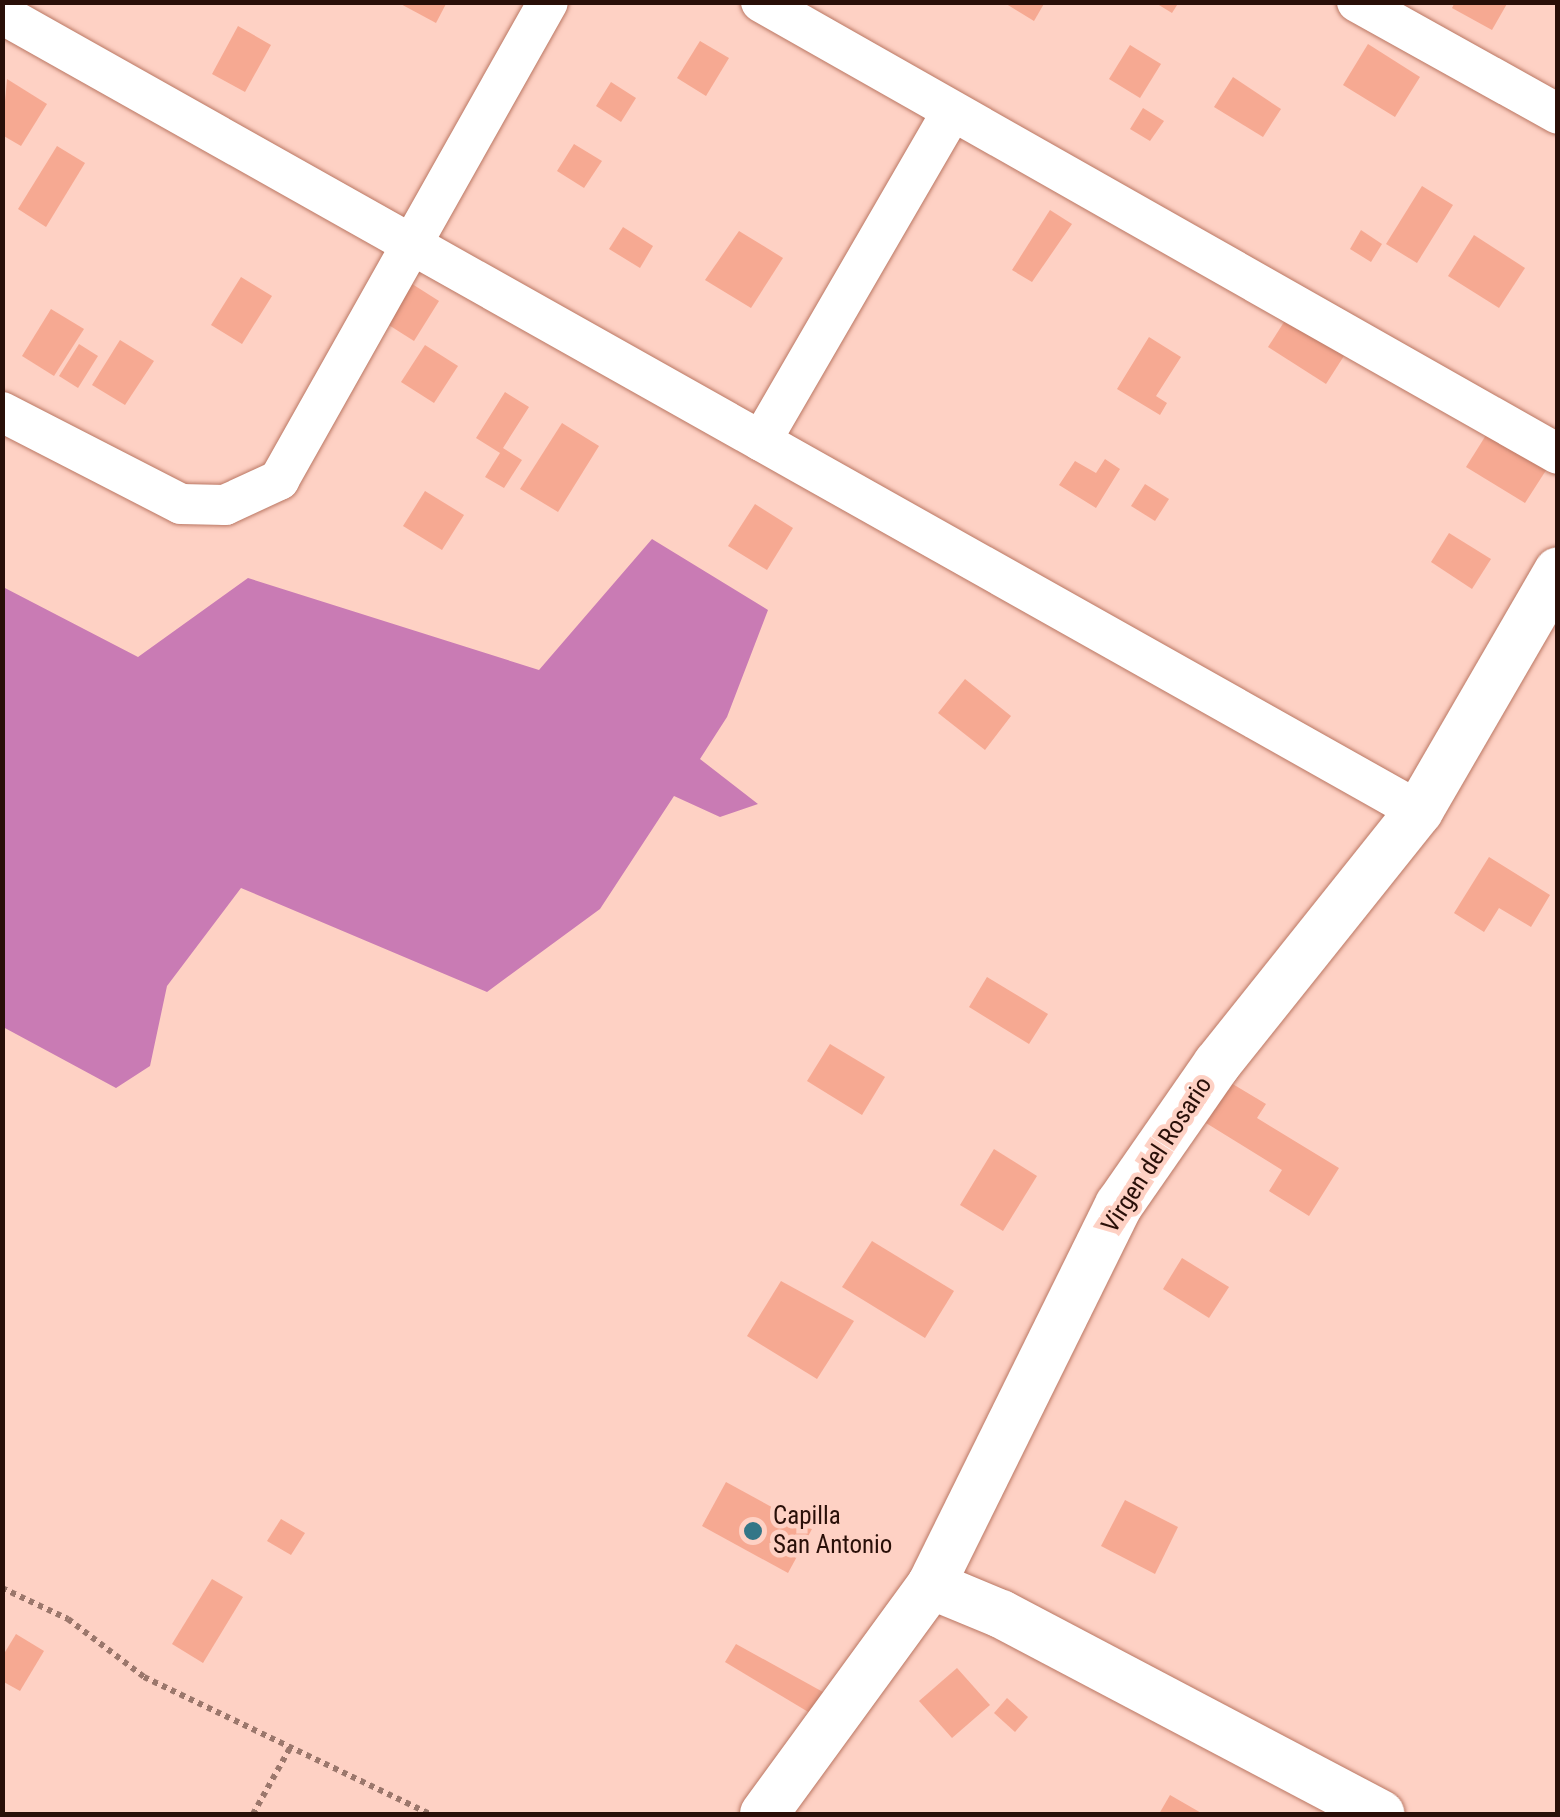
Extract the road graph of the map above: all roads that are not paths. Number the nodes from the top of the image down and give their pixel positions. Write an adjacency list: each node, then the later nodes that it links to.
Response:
1 (548, 2): 7 (street)
2 (760, 2): 5 (street)
3 (1357, 2): 6 (street)
4 (2, 14): 7 (street)
5 (952, 111): 9 (street); 10 (street)
6 (1558, 114)
7 (412, 244): 8 (street); 9 (street)
8 (2, 412)
9 (762, 441): 12 (street)
10 (1558, 454)
11 (1558, 571): 12 (street, Virgen del Rosario)
12 (1419, 810): 13 (street, Virgen del Rosario)
13 (931, 1585): 14 (street, Virgen del Rosario); 15 (street)
14 (764, 1814)
15 (1381, 1814)

